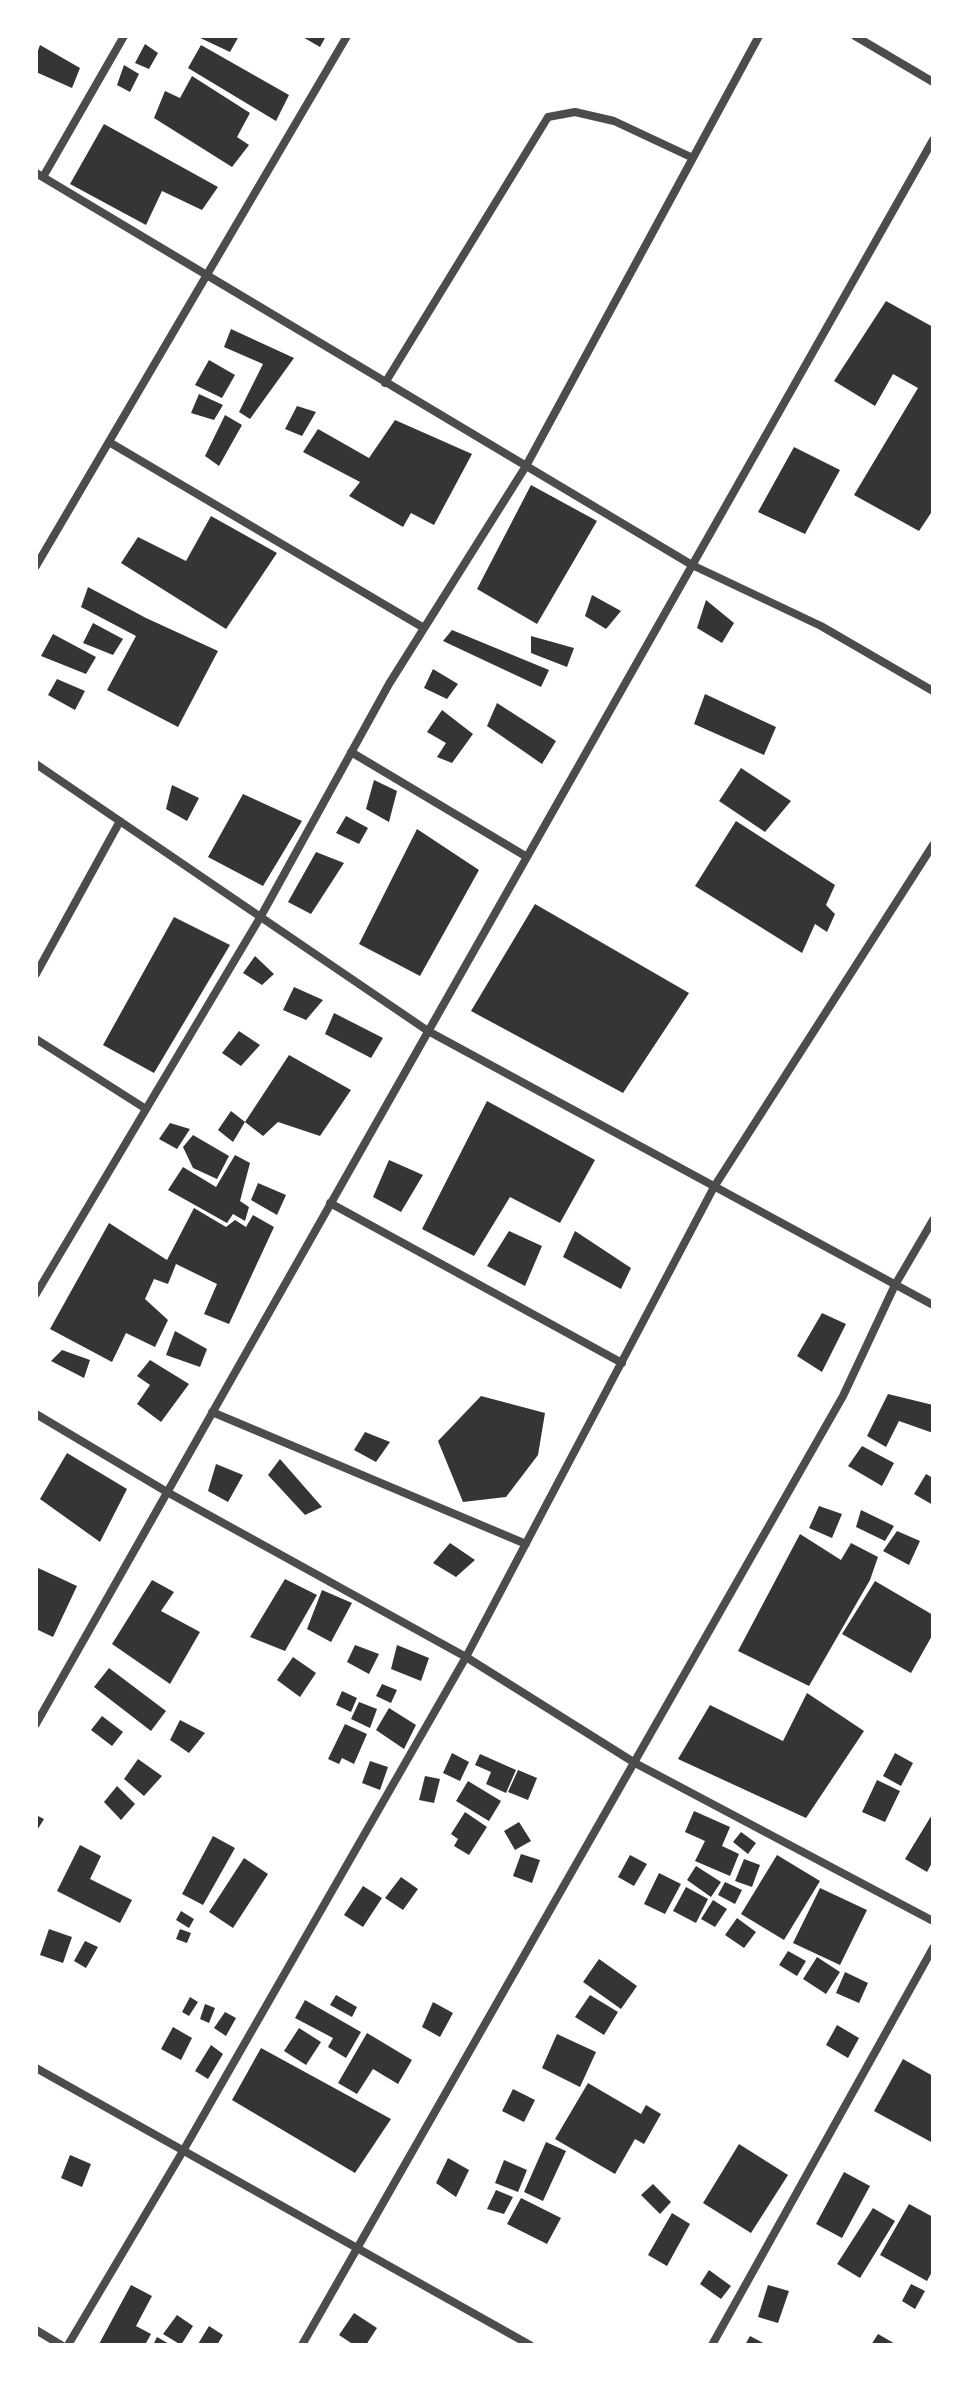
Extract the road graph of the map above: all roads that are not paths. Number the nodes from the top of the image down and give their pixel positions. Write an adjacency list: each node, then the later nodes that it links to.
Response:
1 (124, 36): 8 (street)
2 (347, 36): 9 (street)
3 (759, 36): 7 (street)
4 (855, 36): 5 (street)
5 (933, 82)
6 (933, 140): 13 (street)
7 (693, 158): 10 (street); 12 (street)
8 (39, 175): 9 (street)
9 (205, 276): 10 (street); 11 (street)
10 (385, 383): 12 (street)
11 (109, 442): 14 (street); 15 (street)
12 (526, 466): 13 (street); 15 (street)
13 (692, 565): 16 (street); 21 (street)
14 (36, 566)
15 (424, 628): 17 (street)
16 (933, 691)
17 (351, 752): 21 (street); 22 (street)
18 (36, 764): 19 (street)
19 (120, 821): 22 (street); 23 (street)
20 (933, 845): 27 (street)
21 (527, 857): 24 (street)
22 (261, 916): 24 (street); 26 (street)
23 (36, 974)
24 (428, 1031): 27 (street); 28 (street)
25 (36, 1039): 26 (street)
26 (146, 1109): 31 (street)
27 (714, 1187): 30 (street); 33 (street)
28 (330, 1203): 33 (street); 34 (street)
29 (933, 1220): 30 (street)
30 (895, 1285): 32 (street); 40 (street)
31 (36, 1294)
32 (933, 1305)
33 (622, 1363): 37 (street)
34 (212, 1412): 36 (street); 37 (street)
35 (36, 1414): 36 (street)
36 (167, 1492): 38 (street); 39 (street)
37 (526, 1544): 38 (street)
38 (466, 1657): 40 (street); 44 (street)
39 (36, 1724)
40 (635, 1763): 41 (street); 45 (street)
41 (933, 1921)
42 (933, 1948): 51 (street)
43 (36, 2068): 44 (street)
44 (183, 2151): 45 (street); 48 (street)
45 (357, 2248): 49 (street); 50 (street)
46 (36, 2330): 47 (street)
47 (61, 2345)
48 (68, 2345)
49 (302, 2345)
50 (530, 2345)
51 (712, 2345)

